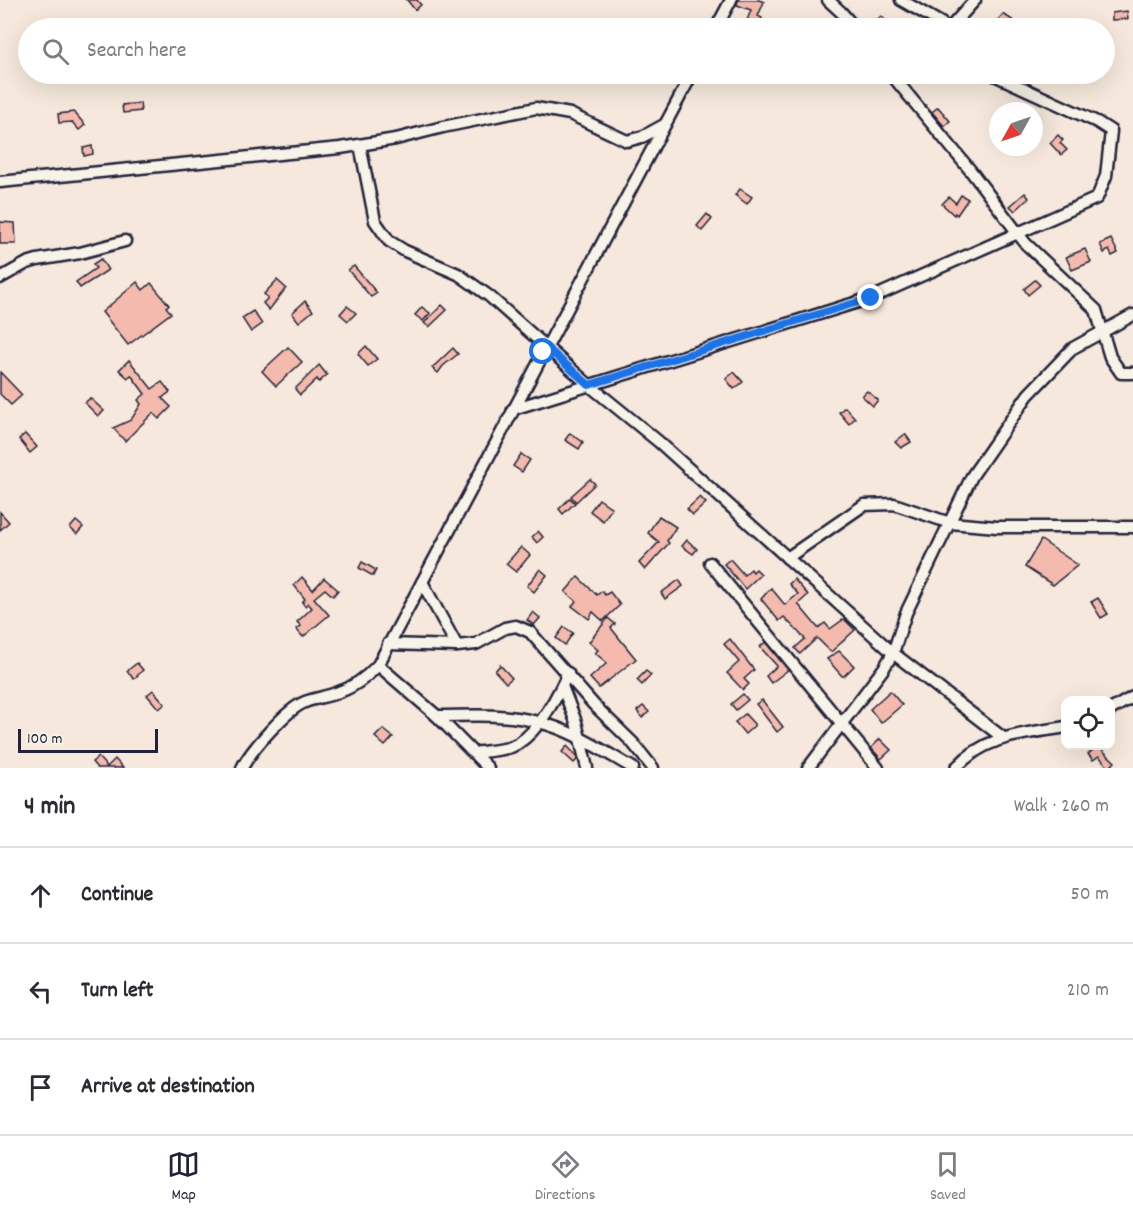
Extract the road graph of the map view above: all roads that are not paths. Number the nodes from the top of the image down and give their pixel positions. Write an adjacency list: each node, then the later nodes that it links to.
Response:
1 (731, 0): 5 (street)
2 (828, 0): 6 (street)
3 (901, 0): 7 (street)
4 (975, 0): 8 (street)
5 (721, 18)
6 (845, 18)
7 (932, 18)
8 (958, 18)
9 (687, 84): 12 (street)
10 (899, 84): 15 (street)
11 (1014, 84): 15 (street)
12 (664, 125): 13 (street); 20 (street)
13 (360, 145): 14 (street); 20 (street)
14 (0, 183)
15 (1017, 233): 19 (street); 22 (street)
16 (125, 241): 17 (street)
17 (0, 278)
18 (1133, 315): 19 (street)
19 (1101, 331): 21 (street); 24 (street)
20 (546, 347): 22 (street); 23 (street)
21 (1133, 373)
22 (589, 385): 23 (street); 26 (street)
23 (513, 409): 28 (street)
24 (950, 523): 25 (street); 26 (street); 31 (street)
25 (1133, 527)
26 (787, 558): 31 (street)
27 (710, 563): 39 (street)
28 (422, 582): 29 (street); 30 (street)
29 (388, 644): 30 (street); 32 (street)
30 (457, 646): 33 (street)
31 (893, 653): 39 (street); 41 (street)
32 (378, 665): 37 (street); 45 (street)
33 (568, 673): 34 (street); 44 (street)
34 (562, 686): 38 (street); 42 (street)
35 (1133, 697): 36 (street)
36 (1115, 707)
37 (437, 717): 38 (street); 43 (street)
38 (538, 722): 42 (street); 43 (street)
39 (843, 724): 49 (street); 50 (street)
40 (1061, 728): 41 (street)
41 (1002, 737): 51 (street)
42 (581, 739): 47 (street); 48 (street)
43 (473, 753): 46 (street)
44 (651, 767)
45 (242, 768)
46 (488, 768)
47 (587, 768)
48 (633, 768)
49 (808, 768)
50 (878, 768)
51 (956, 768)

